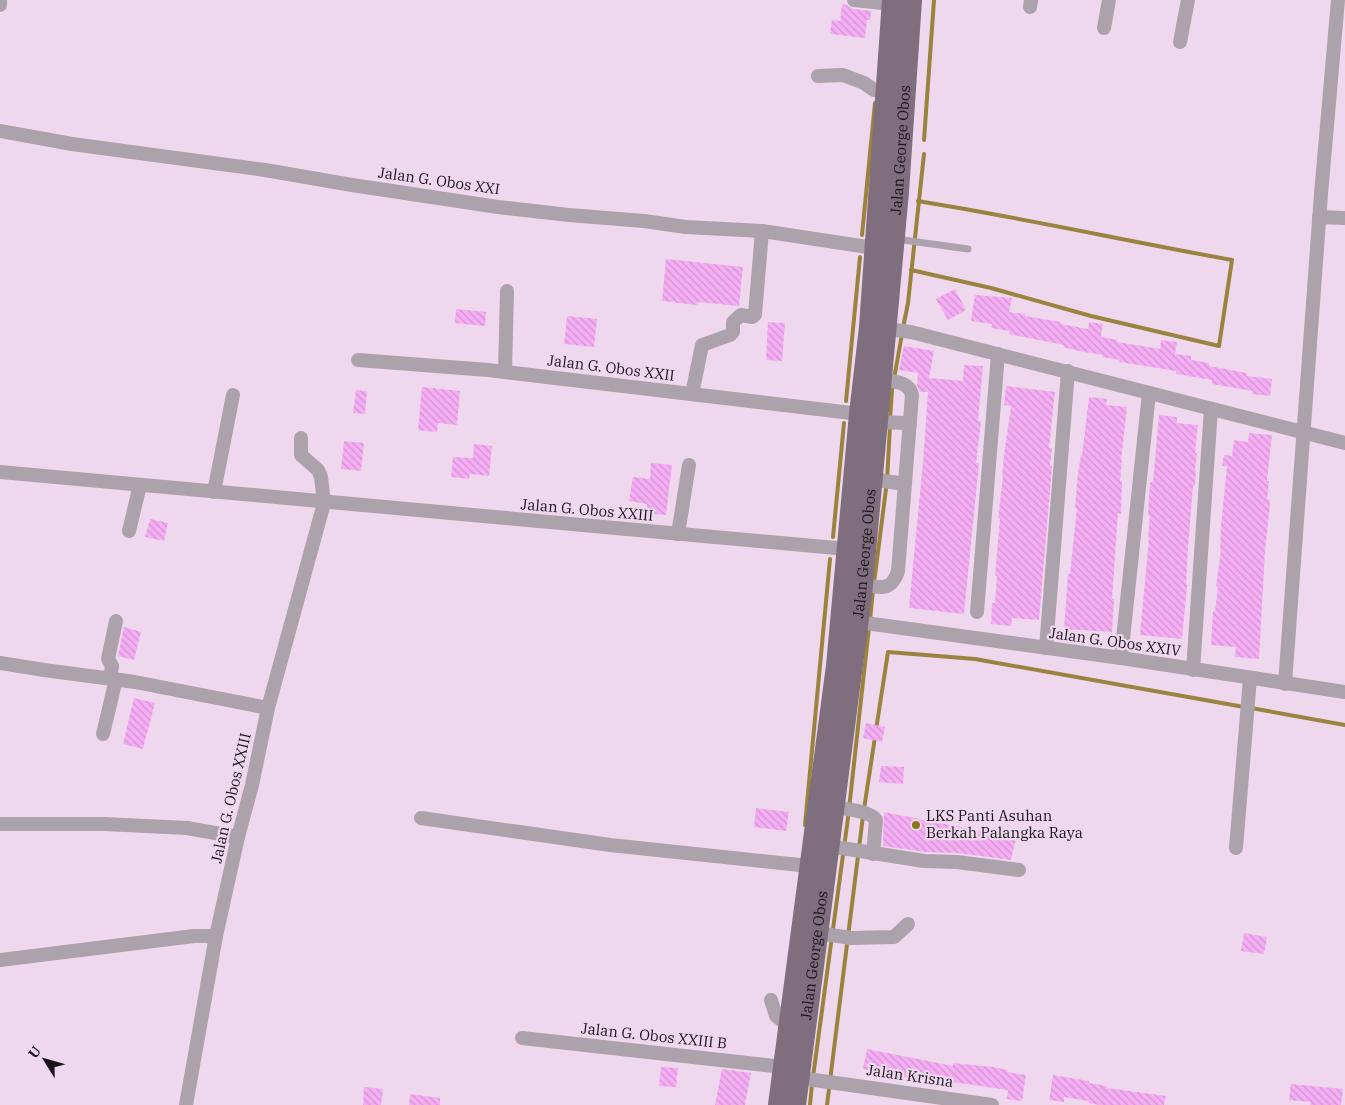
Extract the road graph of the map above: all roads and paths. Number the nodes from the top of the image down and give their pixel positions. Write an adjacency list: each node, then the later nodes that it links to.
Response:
1 (0, 0): 7 (street)
2 (854, 0): 6 (street)
3 (1109, 0): 8 (street)
4 (1188, 0): 9 (street)
5 (1338, 0): 13 (street)
6 (899, 1): 11 (main road, Jalan George Obos); 16 (main road, Jalan George Obos)
7 (0, 5)
8 (1104, 28)
9 (1180, 42)
10 (818, 76): 11 (street)
11 (886, 91): 16 (main road, Jalan George Obos)
12 (0, 131): 15 (street, Jalan G. Obos XXI)
13 (1319, 217): 14 (street); 30 (street)
14 (1345, 218)
15 (762, 231): 16 (street, Jalan G. Obos XXI); 26 (street)
16 (893, 242): 17 (lane); 19 (main road, Jalan George Obos)
17 (968, 249)
18 (507, 291): 23 (street)
19 (884, 328): 20 (street); 24 (main road, Jalan George Obos); 29 (main road, Jalan George Obos)
20 (998, 354): 22 (street); 44 (street)
21 (358, 360): 23 (street, Jalan G. Obos XXII)
22 (1068, 371): 25 (street); 47 (street)
23 (505, 372): 26 (street, Jalan G. Obos XXII)
24 (890, 382): 29 (main road, Jalan George Obos); 29 (street)
25 (1149, 393): 28 (street); 48 (street)
26 (692, 394): 29 (street, Jalan G. Obos XXII)
27 (233, 395): 38 (street)
28 (1211, 409): 30 (street); 50 (street)
29 (886, 421): 35 (main road, Jalan George Obos); 36 (street); 42 (main road, Jalan George Obos)
30 (1303, 433): 32 (street); 53 (street)
31 (302, 438): 39 (street)
32 (1345, 443)
33 (689, 465): 41 (street)
34 (0, 472): 37 (street, Jalan G. Obos XXIII)
35 (881, 480): 36 (street); 43 (main road, Jalan George Obos)
36 (905, 484): 43 (street)
37 (140, 486): 38 (street, Jalan G. Obos XXIII); 40 (street)
38 (214, 492): 39 (street, Jalan G. Obos XXIII)
39 (324, 503): 41 (street, Jalan G. Obos XXIII); 55 (street, Jalan G. Obos XXIII)
40 (129, 531)
41 (678, 534): 42 (street, Jalan G. Obos XXIII)
42 (847, 549): 46 (main road, Jalan George Obos)
43 (870, 585): 46 (main road, Jalan George Obos)
44 (977, 612)
45 (116, 621): 52 (street)
46 (854, 622): 47 (street, Jalan G. Obos XXIV); 57 (main road, Jalan George Obos); 64 (main road, Jalan George Obos)
47 (1046, 648): 48 (street, Jalan G. Obos XXIV)
48 (1121, 658): 50 (street, Jalan G. Obos XXIV)
49 (0, 662): 52 (street)
50 (1193, 670): 51 (street, Jalan G. Obos XXIV)
51 (1250, 678): 53 (street, Jalan G. Obos XXIV); 62 (street)
52 (113, 679): 55 (street); 56 (street)
53 (1285, 684): 54 (street, Jalan G. Obos XXIV)
54 (1345, 692)
55 (268, 708): 60 (street, Jalan G. Obos XXIII)
56 (103, 734)
57 (845, 809): 61 (main road, Jalan George Obos); 63 (street)
58 (420, 818): 64 (street)
59 (0, 824): 60 (street)
60 (238, 837): 68 (street, Jalan G. Obos XXIII)
61 (839, 848): 63 (street); 67 (main road, Jalan George Obos)
62 (1236, 848)
63 (873, 854): 65 (street)
64 (809, 866): 71 (main road, Jalan George Obos)
65 (1019, 870)
66 (908, 924): 67 (street)
67 (827, 934): 73 (main road, Jalan George Obos)
68 (216, 936): 69 (street); 76 (street, Jalan G. Obos XXIII)
69 (0, 960)
70 (771, 1000): 71 (street)
71 (789, 1026): 73 (main road, Jalan George Obos)
72 (522, 1038): 73 (street, Jalan G. Obos XXIII B)
73 (792, 1074): 74 (street, Jalan G. Obos XXIII B); 77 (main road, Jalan George Obos); 78 (main road, Jalan George Obos)
74 (824, 1080): 75 (street, Jalan Krisna)
75 (919, 1099): 79 (street, Jalan Krisna)
76 (186, 1105)
77 (779, 1105)
78 (795, 1105)
79 (989, 1105)

